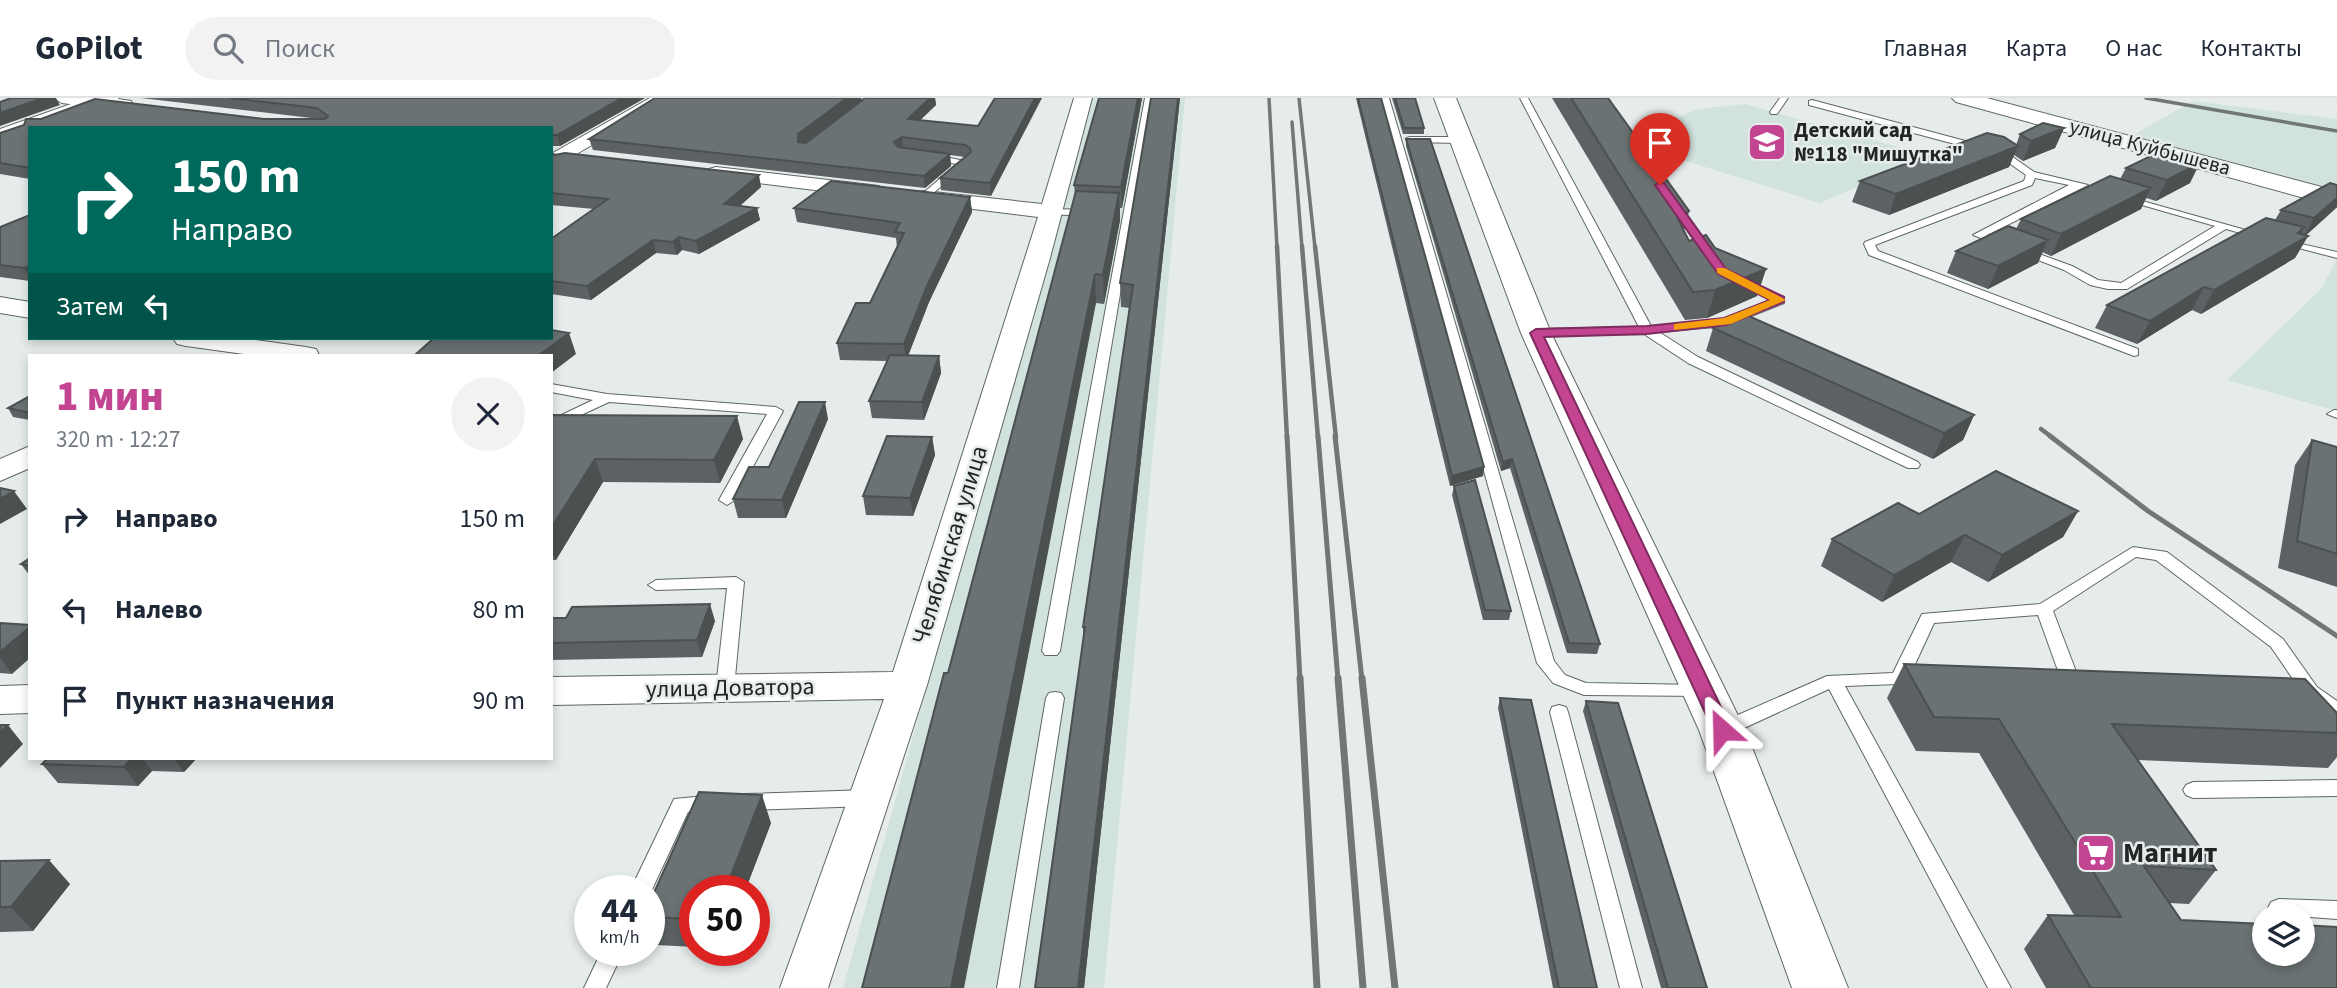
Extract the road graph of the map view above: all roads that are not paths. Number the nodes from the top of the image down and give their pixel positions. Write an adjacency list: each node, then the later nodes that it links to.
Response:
1 (62, 98): 10 (street)
2 (663, 98): 22 (street)
3 (1083, 98): 32 (street, Челябинская улица)
4 (1150, 98): 55 (lane)
5 (1385, 98): 17 (lane)
6 (1445, 98): 18 (main road)
7 (1524, 98): 40 (lane)
8 (1784, 98): 13 (lane)
9 (1963, 98): 31 (main road, улица Куйбышева)
10 (102, 100): 12 (street); 14 (main road)
11 (1811, 103): 20 (lane)
12 (149, 108)
13 (1774, 112)
14 (28, 126)
15 (28, 126): 16 (main road)
16 (0, 136)
17 (1397, 140): 18 (lane); 65 (lane)
18 (1462, 141): 41 (main road)
19 (2021, 142): 20 (lane)
20 (2000, 153): 25 (lane)
21 (916, 156): 28 (lane)
22 (556, 157): 23 (street)
23 (593, 159)
24 (689, 170): 28 (street)
25 (2031, 173): 26 (lane); 44 (lane)
26 (2079, 184): 27 (lane); 34 (lane)
27 (2092, 188)
28 (908, 195): 32 (street)
29 (2118, 195): 34 (lane)
30 (1668, 196): 36 (lane)
31 (2337, 198)
32 (1051, 212): 33 (lane); 60 (street, Челябинская улица)
33 (1103, 213)
34 (2223, 226): 35 (lane)
35 (2337, 255)
36 (1714, 261)
37 (1733, 277): 40 (lane)
38 (0, 305): 39 (street)
39 (28, 310)
40 (1647, 330): 41 (lane); 50 (lane)
41 (1536, 333): 65 (main road)
42 (194, 340): 43 (street)
43 (219, 346): 45 (street)
44 (2134, 352)
45 (296, 354)
46 (553, 388): 47 (lane)
47 (607, 398): 48 (lane); 52 (lane)
48 (553, 424)
49 (28, 456): 51 (street)
50 (1913, 465)
51 (0, 472)
52 (727, 500)
53 (656, 585): 63 (lane)
54 (2044, 609): 56 (lane); 59 (lane); 62 (lane)
55 (1051, 651)
56 (1900, 678): 57 (lane); 58 (lane)
57 (1940, 679)
58 (1833, 680): 71 (lane); 84 (lane)
59 (2071, 682)
60 (908, 685): 63 (street, улица Доватора); 74 (street, Челябинская улица)
61 (2280, 687): 62 (lane)
62 (2308, 687): 69 (lane)
63 (725, 688): 64 (street, улица Доватора)
64 (553, 691)
65 (1704, 691): 71 (main road)
66 (1055, 698): 81 (lane)
67 (28, 699): 68 (street)
68 (0, 700)
69 (2337, 711)
70 (1559, 712): 82 (lane)
71 (1722, 730): 83 (main road)
72 (2337, 788): 73 (lane)
73 (2193, 790)
74 (869, 798): 75 (lane); 80 (street, Челябинская улица)
75 (648, 875)
76 (2315, 909): 77 (lane)
77 (2337, 910)
78 (605, 966): 79 (lane)
79 (595, 988)
80 (804, 988)
81 (1008, 988)
82 (1631, 988)
83 (1820, 988)
84 (2000, 988)

